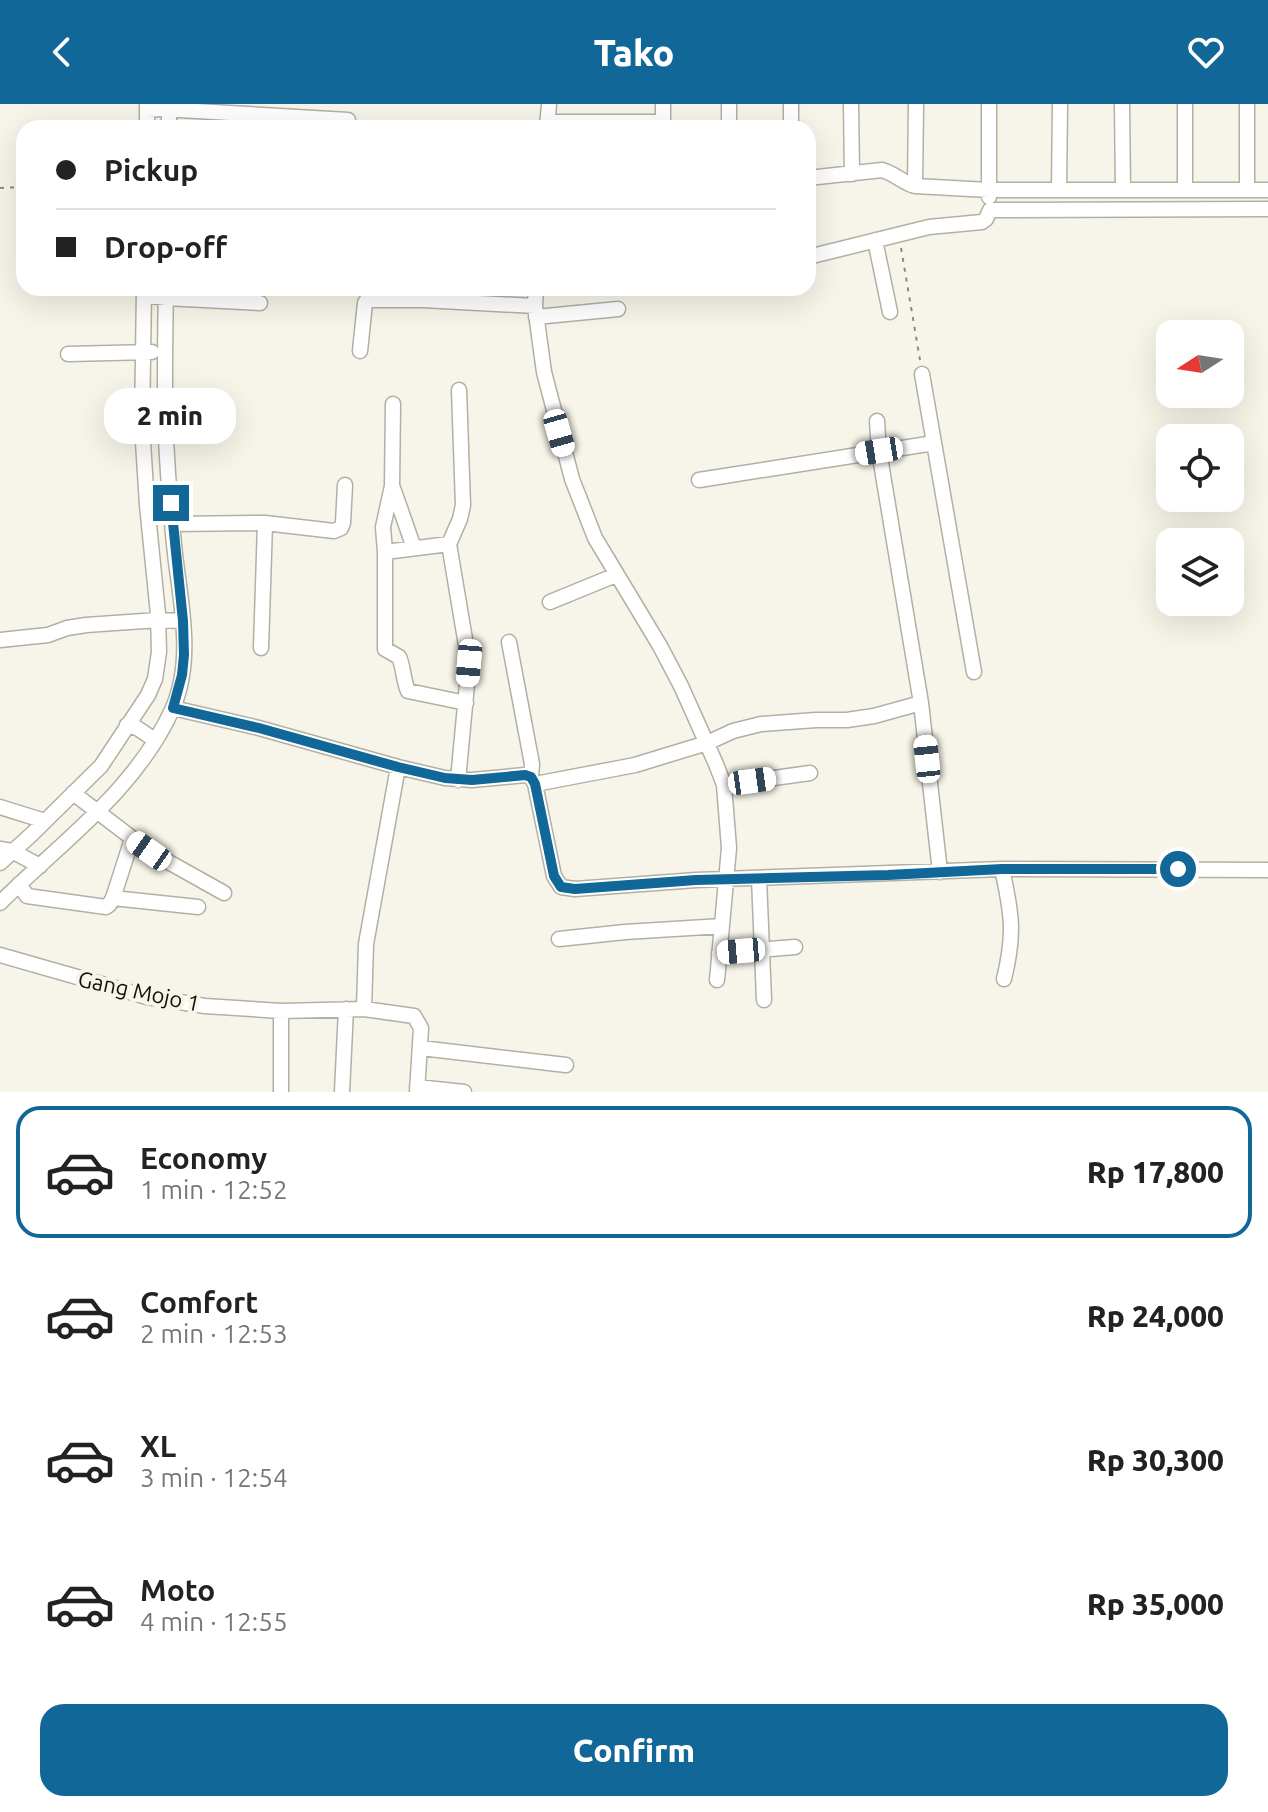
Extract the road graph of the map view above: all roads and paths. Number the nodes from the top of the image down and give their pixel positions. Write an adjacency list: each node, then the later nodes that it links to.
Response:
1 (851, 104): 10 (street)
2 (916, 104): 12 (street)
3 (989, 104): 14 (street)
4 (1060, 104): 15 (street)
5 (1122, 104): 16 (street)
6 (1185, 104): 13 (street)
7 (1247, 104): 17 (street)
8 (157, 108): 9 (street)
9 (348, 120)
10 (852, 174): 11 (street); 12 (street)
11 (816, 178)
12 (915, 186): 14 (street)
13 (1185, 189): 16 (street); 17 (street)
14 (989, 190): 15 (street); 20 (street)
15 (1059, 190): 16 (street)
16 (1123, 190)
17 (1247, 190): 18 (street)
18 (1268, 190)
19 (1268, 209): 20 (street)
20 (990, 210): 21 (street)
21 (898, 235): 22 (street); 35 (path)
22 (875, 240): 23 (street); 31 (street)
23 (816, 255)
24 (155, 296): 33 (street)
25 (155, 296): 33 (street)
26 (186, 296): 28 (street)
27 (536, 296): 30 (street)
28 (260, 303)
29 (618, 309): 30 (street)
30 (536, 311): 32 (street); 52 (street)
31 (890, 312)
32 (360, 351)
33 (154, 352): 34 (street); 41 (street); 41 (street)
34 (68, 354)
35 (922, 374): 39 (street)
36 (459, 390): 48 (street)
37 (393, 404): 44 (street)
38 (877, 421): 40 (street)
39 (934, 443): 40 (street); 58 (street)
40 (879, 451): 42 (street); 60 (street)
41 (156, 472): 45 (street); 45 (street)
42 (699, 480)
43 (345, 485): 46 (street)
44 (392, 486): 49 (street); 50 (street)
45 (159, 504): 47 (street); 47 (street)
46 (265, 523): 47 (street); 57 (street)
47 (163, 540): 51 (street); 51 (street)
48 (449, 544): 49 (street); 59 (street)
49 (414, 548): 50 (street)
50 (385, 552): 59 (street)
51 (165, 572): 54 (street); 54 (street)
52 (616, 575): 53 (street); 63 (street)
53 (550, 602)
54 (170, 620): 55 (street); 61 (street); 62 (street)
55 (0, 640)
56 (509, 642): 67 (street)
57 (261, 648)
58 (974, 672)
59 (466, 703): 66 (street)
60 (921, 703): 63 (street); 78 (street)
61 (173, 708): 62 (street); 64 (street)
62 (142, 732): 69 (street); 69 (street)
63 (707, 743): 67 (street); 68 (street)
64 (398, 767): 66 (street); 96 (street)
65 (810, 773): 68 (street)
66 (458, 780): 67 (street)
67 (533, 781): 80 (street)
68 (724, 785): 80 (street)
69 (85, 804): 71 (street); 72 (street); 73 (street)
70 (0, 807): 71 (street)
71 (45, 821): 73 (street)
72 (132, 839): 82 (street); 83 (street)
73 (41, 845): 74 (street); 74 (street)
74 (20, 857): 75 (street); 81 (street)
75 (0, 863)
76 (1002, 869): 77 (street); 78 (street); 92 (street)
77 (1268, 870)
78 (940, 872): 79 (street)
79 (759, 878): 80 (street); 89 (street)
80 (726, 879): 86 (street)
81 (19, 884): 83 (street); 84 (street)
82 (224, 893)
83 (113, 898): 85 (street)
84 (0, 903)
85 (198, 907)
86 (722, 926): 87 (street); 90 (street)
87 (559, 939)
88 (795, 947): 89 (street)
89 (763, 950): 90 (street); 94 (street)
90 (719, 953): 93 (street)
91 (0, 955): 97 (street, Gang Mojo 1)
92 (1004, 979)
93 (717, 980)
94 (764, 1000)
95 (346, 1009): 96 (street, Gang Mojo 1); 97 (street, Gang Mojo 1); 102 (street)
96 (364, 1009): 98 (street, Gang Mojo 1)
97 (281, 1011): 101 (street)
98 (421, 1048): 99 (street); 100 (street)
99 (566, 1065)
100 (417, 1090): 103 (street)
101 (281, 1092)
102 (342, 1092)
103 (464, 1092)

